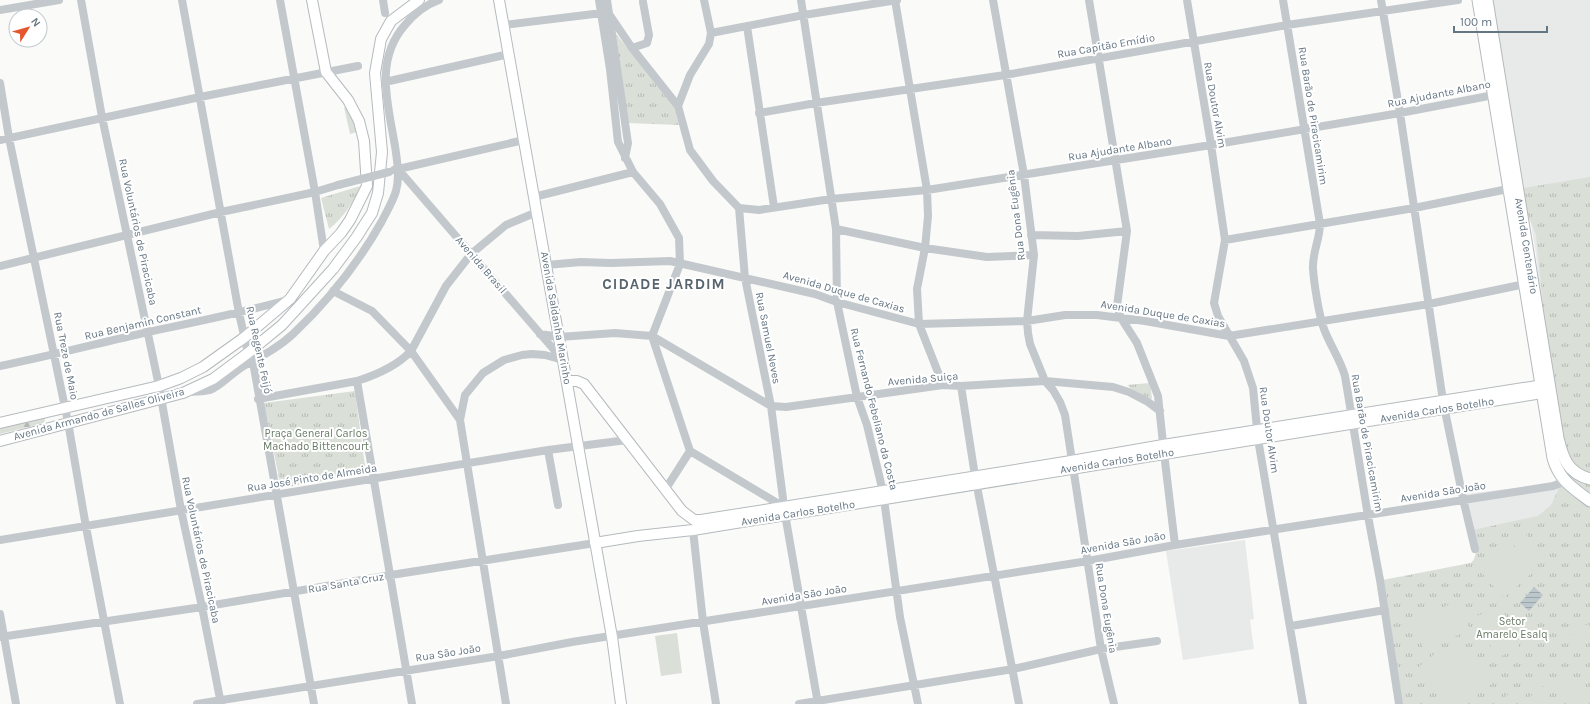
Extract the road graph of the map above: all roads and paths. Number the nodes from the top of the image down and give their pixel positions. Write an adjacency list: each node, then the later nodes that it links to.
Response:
1 (58, 0): 24 (street)
2 (82, 0): 50 (street, Rua Voluntários de Piracicaba)
3 (182, 0): 45 (street, Rua Regente Feijó)
4 (280, 0): 40 (street)
5 (312, 0): 38 (main road, Avenida Armando de Salles Oliveira)
6 (382, 0): 25 (street)
7 (419, 0): 103 (main road, Avenida Armando de Salles Oliveira)
8 (439, 0): 41 (street)
9 (499, 0): 29 (main road, Avenida Saldanha Marinho)
10 (599, 0): 27 (street)
11 (607, 0): 27 (street)
12 (704, 0): 32 (street)
13 (801, 0): 28 (street, Rua Fernando Febeliano da Costa)
14 (895, 0): 28 (street); 43 (street)
15 (993, 0): 39 (street, Rua Dona Eugênia)
16 (1089, 0): 36 (street)
17 (1187, 0): 33 (street, Rua Doutor Alvim)
18 (1283, 0): 30 (street, Rua Barão de Piracicamirim)
19 (1381, 0): 26 (street)
20 (1458, 0): 26 (street, Rua Capitão Emídio)
21 (1478, 0): 44 (highway, Avenida Centenário)
22 (1487, 0): 44 (highway, Avenida Centenário)
23 (643, 2): 34 (street)
24 (0, 10)
25 (384, 12)
26 (1382, 12): 30 (street, Rua Capitão Emídio); 49 (street)
27 (606, 14): 29 (street); 34 (street); 58 (street)
28 (804, 15): 31 (street); 46 (street, Rua Fernando Febeliano da Costa)
29 (504, 25): 35 (main road, Avenida Saldanha Marinho)
30 (1287, 25): 33 (street, Rua Capitão Emídio); 51 (street, Rua Barão de Piracicamirim)
31 (747, 26): 32 (street); 48 (street)
32 (711, 33): 47 (street)
33 (1194, 42): 36 (street, Rua Capitão Emídio); 55 (street, Rua Doutor Alvim)
34 (632, 48): 47 (street)
35 (509, 54): 41 (street); 54 (main road, Avenida Saldanha Marinho)
36 (1099, 58): 39 (street, Rua Capitão Emídio); 56 (street)
37 (358, 66): 38 (street)
38 (326, 72): 40 (street); 77 (main road, Avenida Armando de Salles Oliveira)
39 (1005, 75): 43 (street, Rua Capitão Emídio); 59 (street, Rua Dona Eugênia)
40 (294, 78): 45 (street); 62 (street)
41 (385, 82): 57 (street)
42 (0, 83): 52 (street, Rua Treze de Maio)
43 (911, 90): 46 (street, Rua Capitão Emídio); 61 (street)
44 (1498, 94): 49 (street, Rua Ajudante Albano); 60 (highway, Avenida Centenário); 112 (highway, Avenida Centenário)
45 (200, 97): 50 (street); 68 (street, Rua Regente Feijó)
46 (816, 103): 48 (street, Rua Capitão Emídio); 64 (street, Rua Fernando Febeliano da Costa)
47 (678, 106): 66 (street)
48 (759, 113): 65 (street)
49 (1400, 113): 51 (street, Rua Ajudante Albano); 67 (street)
50 (102, 117): 52 (street); 73 (street, Rua Voluntários de Piracicaba)
51 (1304, 130): 55 (street, Rua Ajudante Albano); 70 (street, Rua Barão de Piracicamirim)
52 (9, 138): 53 (street); 80 (street, Rua Treze de Maio)
53 (0, 140)
54 (524, 140): 57 (street); 63 (main road, Avenida Saldanha Marinho)
55 (1211, 145): 56 (street, Rua Ajudante Albano); 75 (street, Rua Doutor Alvim)
56 (1116, 161): 59 (street, Rua Ajudante Albano); 72 (street)
57 (398, 169): 62 (street, bridge); 78 (street, Avenida Brasil); 86 (street)
58 (633, 172): 63 (street); 81 (street)
59 (1024, 175): 61 (street, Rua Ajudante Albano); 74 (street, Rua Dona Eugênia)
60 (1508, 189): 67 (street); 85 (highway, Avenida Centenário)
61 (927, 190): 64 (street, Rua Ajudante Albano); 76 (street)
62 (315, 192): 68 (street); 77 (street)
63 (534, 197): 69 (main road, Avenida Saldanha Marinho)
64 (831, 200): 65 (street, Rua Ajudante Albano); 71 (street, Rua Fernando Febeliano da Costa)
65 (774, 207): 66 (street, Rua Ajudante Albano)
66 (739, 208): 84 (street, Rua Samuel Neves)
67 (1414, 208): 70 (street); 89 (street)
68 (221, 212): 73 (street); 90 (street, Rua Regente Feijó)
69 (537, 212): 78 (street); 82 (main road, Avenida Saldanha Marinho)
70 (1320, 224): 75 (street); 93 (street, Rua Barão de Piracicamirim)
71 (836, 229): 76 (street); 88 (street, Rua Fernando Febeliano da Costa)
72 (1127, 231): 74 (street); 91 (street)
73 (127, 235): 80 (street); 95 (street, Rua Voluntários de Piracicaba)
74 (1031, 235): 79 (street, Rua Dona Eugênia)
75 (1225, 240): 99 (street, Rua Doutor Alvim)
76 (925, 248): 79 (street); 94 (street)
77 (324, 251): 87 (main road, Avenida Armando de Salles Oliveira)
78 (471, 254): 96 (street, Avenida Brasil); 101 (street)
79 (1034, 255): 92 (street, Rua Dona Eugênia)
80 (34, 257): 83 (street); 102 (street, Rua Treze de Maio)
81 (680, 264): 82 (street, Avenida Duque de Caxias); 84 (street, Avenida Duque de Caxias); 98 (street)
82 (546, 265): 97 (main road, Avenida Saldanha Marinho)
83 (0, 266)
84 (745, 278): 88 (street, Avenida Duque de Caxias); 117 (street, Rua Samuel Neves)
85 (1525, 284): 89 (street, Avenida Duque de Caxias); 112 (highway, Avenida Centenário)
86 (333, 291): 101 (street); 103 (street)
87 (290, 299): 90 (street, Rua Benjamin Constant); 100 (main road, Avenida Armando de Salles Oliveira)
88 (837, 302): 94 (street, Avenida Duque de Caxias); 114 (street, Rua Fernando Febeliano da Costa)
89 (1429, 304): 93 (street, Avenida Duque de Caxias); 113 (street)
90 (240, 313): 95 (street, Rua Benjamin Constant); 100 (street, Rua Regente Feijó)
91 (1121, 318): 92 (street, Avenida Duque de Caxias); 99 (street, Avenida Duque de Caxias); 119 (street)
92 (1027, 321): 94 (street, Avenida Duque de Caxias); 107 (street, Rua Dona Eugênia)
93 (1322, 322): 99 (street, Avenida Duque de Caxias); 121 (street, Rua Barão de Piracicamirim)
94 (919, 324): 109 (street)
95 (148, 332): 102 (street, Rua Benjamin Constant); 110 (street, Rua Voluntários de Piracicaba)
96 (540, 334): 97 (street); 104 (street, Avenida Brasil)
97 (559, 336): 98 (street); 104 (main road, Avenida Saldanha Marinho)
98 (652, 336): 117 (street, Avenida Suiça); 131 (street)
99 (1229, 336): 125 (street, Rua Doutor Alvim)
100 (245, 337): 103 (street, Rua Regente Feijó); 110 (main road, Avenida Armando de Salles Oliveira)
101 (411, 351): 108 (street); 122 (street)
102 (55, 355): 105 (street, Rua Benjamin Constant); 118 (street, Rua Treze de Maio)
103 (250, 358): 115 (main road, Avenida Armando de Salles Oliveira); 116 (street, Rua Regente Feijó)
104 (563, 360): 106 (main road, Avenida Saldanha Marinho); 122 (street)
105 (0, 366)
106 (567, 381): 126 (main road); 128 (main road, Avenida Saldanha Marinho)
107 (1045, 381): 111 (street, Avenida Suiça); 119 (street, Avenida Suiça); 133 (street, Rua Dona Eugênia)
108 (357, 382): 116 (street); 135 (street)
109 (943, 385): 111 (street, Avenida Suiça); 114 (street, Avenida Suiça)
110 (159, 386): 115 (street, Rua Voluntários de Piracicaba); 118 (main road, Avenida Armando de Salles Oliveira)
111 (961, 386): 137 (street)
112 (1544, 387): 121 (main road, Avenida Carlos Botelho); 134 (highway); 136 (highway, Avenida Centenário)
113 (1442, 394)
114 (857, 397): 117 (street, Avenida Suiça); 142 (street, Rua Fernando Febeliano da Costa)
115 (161, 399): 123 (main road, Avenida Armando de Salles Oliveira); 146 (street, Rua Voluntários de Piracicaba)
116 (258, 399): 141 (street, Rua Regente Feijó)
117 (771, 406): 147 (street, Rua Samuel Neves)
118 (65, 407): 123 (street, Rua Treze de Maio); 124 (main road, Avenida Armando de Salles Oliveira)
119 (1160, 411): 129 (street)
120 (1446, 416): 143 (street)
121 (1352, 419): 125 (main road, Avenida Carlos Botelho); 149 (street, Rua Barão de Piracicamirim)
122 (460, 420): 132 (street)
123 (68, 422): 127 (main road, Avenida Armando de Salles Oliveira); 151 (street, Rua Treze de Maio)
124 (0, 423)
125 (1257, 434): 129 (main road, Avenida Carlos Botelho); 153 (street, Rua Doutor Alvim)
126 (627, 440): 128 (street, Rua José Pinto de Almeida); 140 (main road)
127 (0, 441)
128 (578, 447): 130 (street, Rua José Pinto de Almeida); 155 (main road, Avenida Saldanha Marinho)
129 (1164, 449): 133 (main road, Avenida Carlos Botelho); 156 (street)
130 (548, 450): 132 (street, Rua José Pinto de Almeida); 145 (street)
131 (690, 451): 140 (street); 147 (street)
132 (467, 464): 135 (street, Rua José Pinto de Almeida); 158 (street)
133 (1072, 465): 137 (main road, Avenida Carlos Botelho); 159 (street, Rua Dona Eugênia)
134 (1558, 472): 138 (highway); 139 (street)
135 (374, 479): 141 (street, Rua José Pinto de Almeida); 160 (street)
136 (1589, 479)
137 (976, 480): 142 (main road, Avenida Carlos Botelho); 161 (street)
138 (1566, 481): 139 (street, Avenida São João); 144 (highway)
139 (1548, 486): 143 (street, Avenida São João)
140 (665, 490): 148 (main road)
141 (276, 495): 146 (street, Rua José Pinto de Almeida); 163 (street, Rua Regente Feijó)
142 (884, 495): 147 (main road, Avenida Carlos Botelho); 162 (street, Rua Fernando Febeliano da Costa)
143 (1463, 500): 149 (street, Avenida São João); 157 (street)
144 (1590, 501)
145 (558, 505)
146 (181, 510): 151 (street, Rua José Pinto de Almeida); 164 (street, Rua Voluntários de Piracicaba)
147 (784, 511): 150 (main road, Avenida Carlos Botelho); 152 (main road, Avenida Carlos Botelho); 165 (street, Rua Samuel Neves)
148 (688, 516): 150 (main road); 152 (main road)
149 (1368, 516): 153 (street, Avenida São João); 166 (street, Rua Barão de Piracicamirim)
150 (706, 520): 152 (main road)
151 (86, 527): 154 (street, Rua José Pinto de Almeida); 168 (street, Rua Treze de Maio)
152 (688, 530): 155 (main road, Rua Santa Cruz); 169 (street)
153 (1273, 530): 156 (street, Avenida São João); 170 (street, Rua Doutor Alvim)
154 (0, 540)
155 (595, 543): 158 (street, Rua Santa Cruz); 172 (main road, Avenida Saldanha Marinho)
156 (1175, 545): 159 (street, Avenida São João)
157 (1475, 549)
158 (484, 561): 160 (street, Rua Santa Cruz); 175 (street)
159 (1088, 561): 161 (street, Avenida São João); 174 (street, Rua Dona Eugênia)
160 (391, 575): 163 (street, Rua Santa Cruz); 177 (street)
161 (994, 575): 162 (street, Avenida São João); 176 (street)
162 (897, 591): 165 (street, Avenida São João); 179 (street, Rua Fernando Febeliano da Costa)
163 (293, 592): 164 (street, Rua Santa Cruz); 178 (street, Rua Regente Feijó)
164 (202, 607): 168 (street, Rua Santa Cruz); 180 (street, Rua Voluntários de Piracicaba)
165 (800, 607): 169 (street, Avenida São João); 181 (street, Rua Samuel Neves)
166 (1385, 610): 170 (street); 196 (street, Rua Barão de Piracicamirim)
167 (0, 614): 171 (street)
168 (103, 622): 171 (street, Rua Santa Cruz); 183 (street, Rua Treze de Maio)
169 (703, 622): 172 (street, Rua São João); 190 (street)
170 (1291, 626): 195 (street, Rua Doutor Alvim)
171 (2, 637): 182 (street)
172 (612, 637): 175 (street, Rua São João); 188 (main road, Avenida Saldanha Marinho); 189 (main road, Avenida Saldanha Marinho)
173 (1157, 641): 174 (street)
174 (1101, 649): 176 (street); 194 (street, Rua Dona Eugênia)
175 (499, 656): 177 (street, Rua São João); 187 (street)
176 (1013, 669): 179 (street); 193 (street)
177 (406, 671): 178 (street, Rua São João); 186 (street)
178 (310, 686): 180 (street, Rua São João); 185 (street, Rua Regente Feijó)
179 (914, 686): 181 (street); 192 (street, Rua Fernando Febeliano da Costa)
180 (220, 702): 184 (street, Rua São João)
181 (817, 702): 191 (street)
182 (16, 704)
183 (120, 704)
184 (197, 704)
185 (314, 704)
186 (412, 704)
187 (506, 704)
188 (621, 704)
189 (627, 704)
190 (716, 704)
191 (799, 704)
192 (918, 704)
193 (1019, 704)
194 (1114, 704)
195 (1303, 704)
196 (1400, 704)

